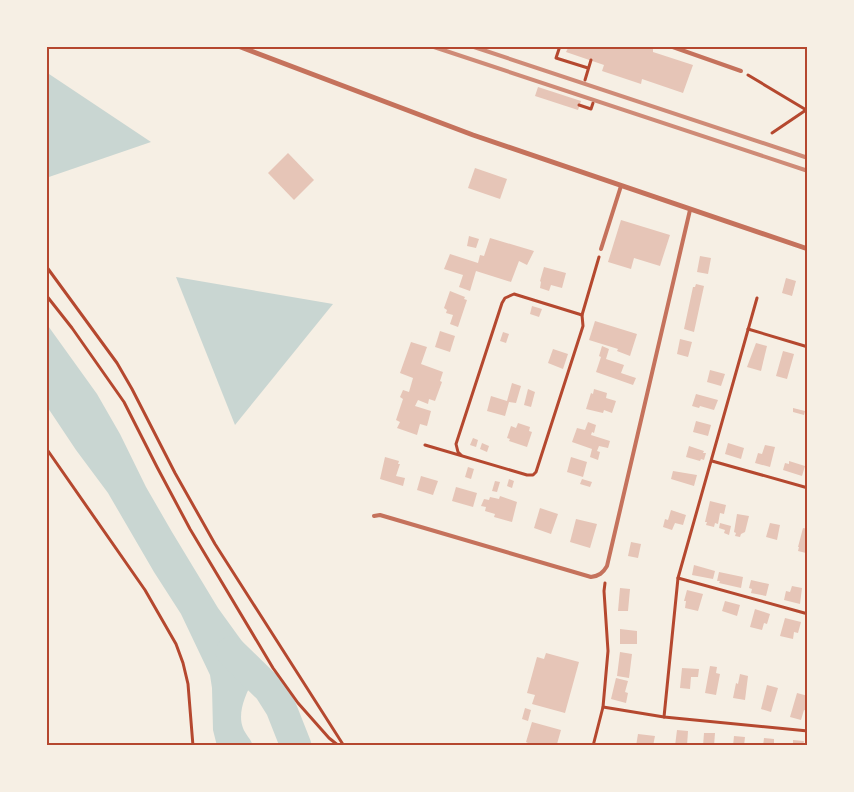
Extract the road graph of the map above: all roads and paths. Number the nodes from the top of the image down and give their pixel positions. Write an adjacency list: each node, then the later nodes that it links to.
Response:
1 (238, 46): 12 (street)
2 (560, 46): 5 (path)
3 (670, 46): 6 (lane)
4 (590, 60): 5 (path)
5 (588, 68): 7 (path)
6 (741, 71): 10 (path)
7 (585, 80)
8 (593, 103): 9 (path)
9 (579, 105)
10 (807, 110): 11 (path)
11 (772, 133)
12 (621, 186): 13 (street); 14 (lane)
13 (690, 210): 15 (street); 28 (lane)
14 (601, 249): 19 (path)
15 (808, 249)
16 (46, 266): 36 (path)
17 (46, 296): 35 (path)
18 (757, 298): 20 (path)
19 (582, 315): 24 (path); 24 (path)
20 (748, 329): 21 (path); 25 (path)
21 (808, 347)
22 (425, 445): 24 (path)
23 (46, 448): 34 (path)
24 (462, 456)
25 (712, 461): 26 (path); 29 (path)
26 (808, 488)
27 (374, 516): 28 (lane)
28 (608, 566): 31 (path)
29 (678, 578): 30 (path); 32 (path)
30 (808, 614)
31 (603, 707): 32 (path); 37 (path)
32 (664, 717): 33 (path)
33 (808, 731)
34 (193, 746)
35 (339, 746)
36 (344, 746)
37 (593, 746)

